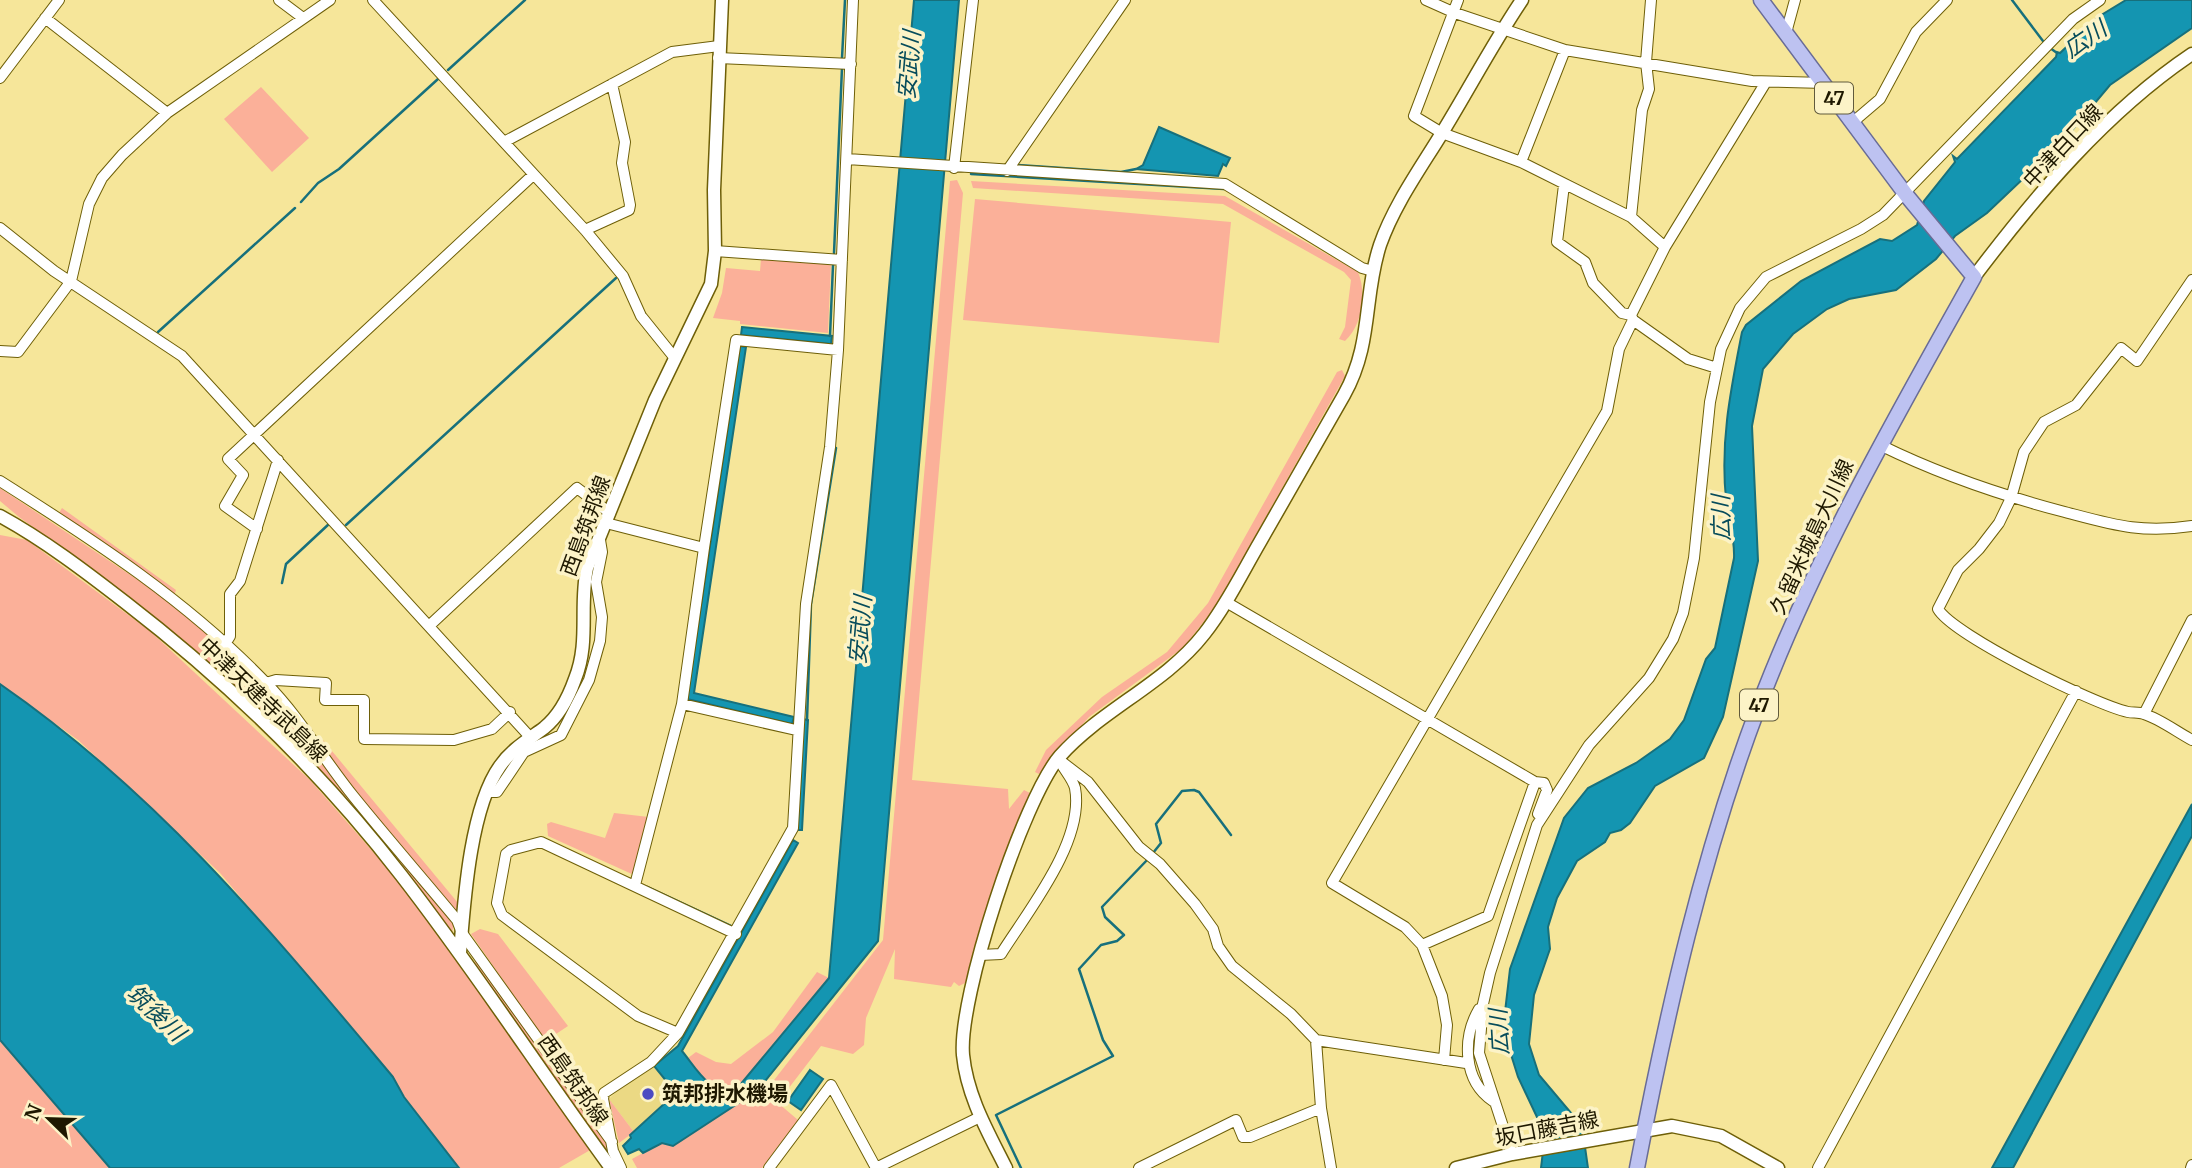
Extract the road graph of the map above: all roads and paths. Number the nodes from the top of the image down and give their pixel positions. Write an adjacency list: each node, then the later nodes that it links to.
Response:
1 (60, 0): 18 (street)
2 (279, 0): 19 (street)
3 (330, 0): 19 (street)
4 (373, 0): 34 (street)
5 (722, 0): 23 (main road, 西島筑邦線)
6 (853, 0): 26 (street)
7 (973, 0): 37 (street)
8 (1125, 0): 38 (street)
9 (1426, 0): 17 (street)
10 (1458, 0): 17 (street)
11 (1522, 0): 20 (main road)
12 (1651, 0): 25 (street)
13 (1761, 0): 21 (main road, 47)
14 (1795, 0): 21 (street)
15 (1947, 0): 32 (street)
16 (2100, 0): 41 (street)
17 (1455, 13): 20 (street); 33 (street)
18 (45, 18): 27 (street); 31 (street)
19 (303, 18): 31 (street)
20 (1502, 30): 22 (street); 33 (main road)
21 (1786, 33): 29 (main road, 47)
22 (1564, 50): 25 (street); 36 (street)
23 (719, 52): 26 (street); 30 (street); 46 (main road, 西島筑邦線)
24 (2192, 54): 49 (main road, 中津白口線)
25 (1646, 62): 28 (street); 42 (street)
26 (851, 64): 35 (street)
27 (0, 78)
28 (1766, 82): 29 (street); 45 (street)
29 (1824, 83): 32 (main road, 47)
30 (612, 84): 34 (street); 44 (street)
31 (167, 113): 51 (street)
32 (1853, 122): 41 (main road, 47)
33 (1442, 133): 36 (street); 48 (main road)
34 (504, 142): 39 (street)
35 (847, 159): 37 (street); 47 (street)
36 (1521, 162): 40 (street)
37 (952, 168): 38 (street)
38 (1007, 171): 48 (street)
39 (533, 175): 44 (street); 57 (street)
40 (1564, 185): 42 (street); 52 (street)
41 (1906, 194): 49 (main road, 47); 56 (street)
42 (1631, 217): 45 (street)
43 (0, 228): 51 (street)
44 (585, 230): 55 (street)
45 (1665, 247): 52 (street)
46 (715, 251): 47 (street); 55 (main road, 西島筑邦線)
47 (842, 260): 53 (street)
48 (1373, 271): 68 (main road)
49 (1974, 277): 58 (main road, 久留米城島大川線 / 47)
50 (2192, 280): 61 (street)
51 (71, 281): 54 (street); 57 (street)
52 (1632, 317): 56 (street); 77 (street)
53 (838, 350): 67 (street); 78 (street)
54 (0, 351)
55 (674, 358): 63 (main road, 西島筑邦線)
56 (1717, 368): 84 (street)
57 (254, 434): 59 (street); 65 (street)
58 (1880, 445): 61 (street); 99 (main road, 久留米城島大川線 / 47)
59 (278, 460): 65 (street); 70 (street)
60 (0, 481): 71 (street)
61 (2011, 498): 64 (street); 73 (street)
62 (2, 514): 89 (main road, 中津天建寺武島線)
63 (608, 518): 66 (main road, 西島筑邦線); 67 (street); 70 (street)
64 (2192, 526)
65 (257, 529): 71 (street)
66 (600, 540): 79 (main road, 西島筑邦線); 83 (street)
67 (704, 548): 74 (street)
68 (1226, 602): 77 (street); 81 (main road)
69 (2192, 620): 76 (street)
70 (430, 625): 75 (street)
71 (225, 644): 72 (street)
72 (266, 683): 75 (street); 86 (street)
73 (2076, 691): 76 (street); 112 (street)
74 (682, 704): 78 (street); 85 (street)
75 (510, 712): 79 (street)
76 (2144, 714): 80 (street)
77 (1425, 720): 82 (street); 88 (street)
78 (796, 730): 87 (street)
79 (530, 737): 83 (main road, 西島筑邦線)
80 (2192, 740)
81 (1058, 759): 90 (main road); 90 (street); 93 (street)
82 (1535, 782): 84 (street); 88 (street)
83 (488, 792): 86 (main road, 西島筑邦線)
84 (1537, 825): 91 (street)
85 (635, 885): 87 (street); 92 (street)
86 (462, 933): 89 (main road, 西島筑邦線); 100 (street)
87 (736, 933): 92 (street)
88 (1422, 945): 94 (street)
89 (460, 953): 102 (main road, 西島筑邦線)
90 (980, 955): 98 (main road)
91 (1483, 1004): 95 (street); 96 (street)
92 (678, 1033): 100 (street)
93 (1316, 1040): 94 (street); 97 (street)
94 (1444, 1060): 95 (street)
95 (1466, 1063): 96 (street)
96 (1494, 1101): 101 (street)
97 (1321, 1108): 107 (street); 108 (street)
98 (980, 1117): 105 (street); 106 (main road)
99 (1645, 1128): 101 (main road, 坂口藤吉線); 110 (main road, 久留米城島大川線 / 47); 111 (main road, 坂口藤吉線)
100 (612, 1142): 103 (street)
101 (1514, 1153): 109 (main road, 坂口藤吉線)
102 (611, 1168)
103 (621, 1168)
104 (769, 1168): 105 (street)
105 (876, 1168)
106 (1006, 1168)
107 (1139, 1168)
108 (1331, 1168)
109 (1456, 1168)
110 (1637, 1168)
111 (1777, 1168)
112 (1818, 1168)

